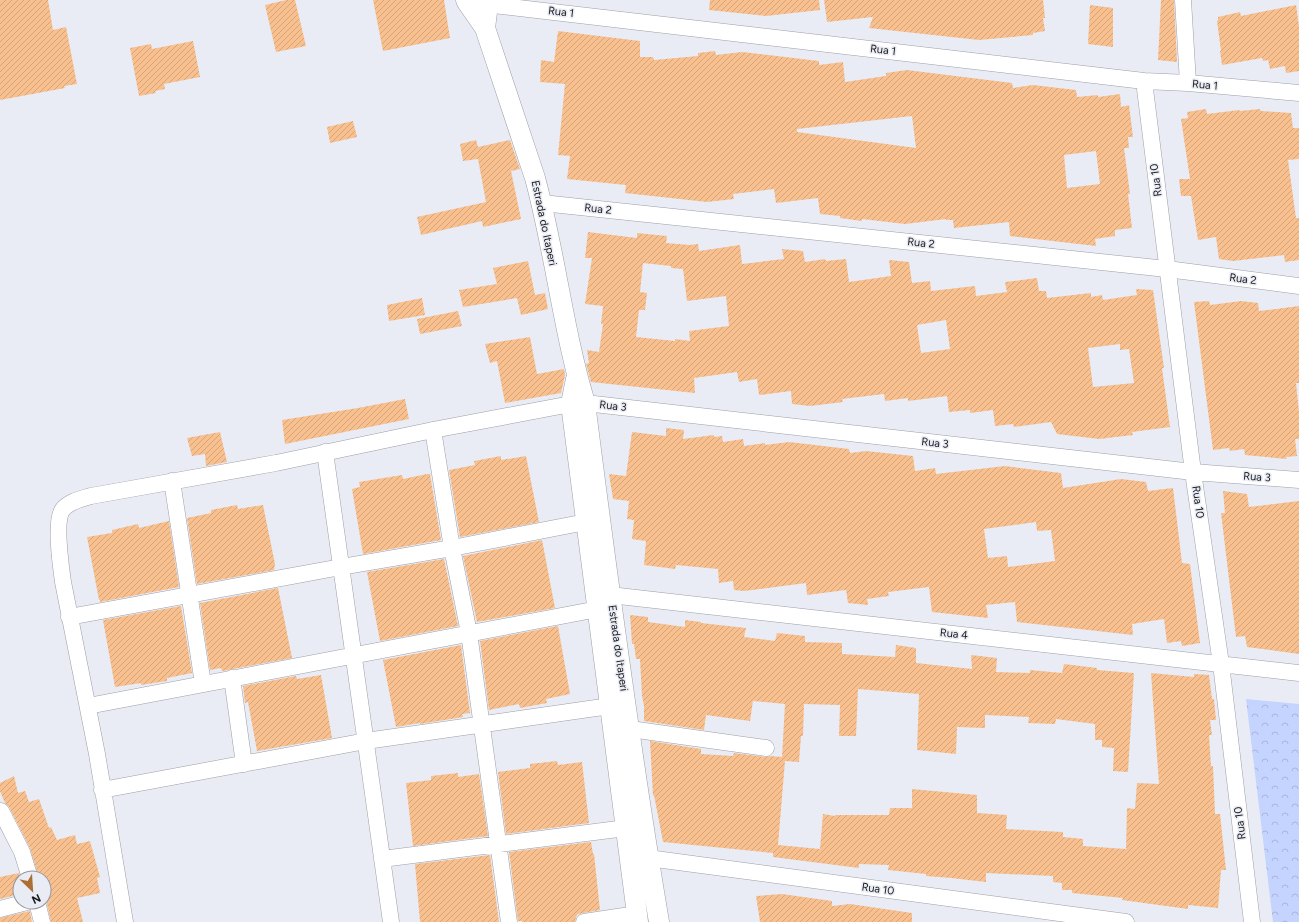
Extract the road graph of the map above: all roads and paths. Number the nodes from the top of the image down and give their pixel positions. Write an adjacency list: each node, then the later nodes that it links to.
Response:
1 (1183, 0): 6 (street)
2 (466, 1): 3 (street, Rua 1); 4 (street, Estrada do Itaperi)
3 (488, 2): 4 (street, Estrada do Itaperi); 5 (street, Rua 1)
4 (485, 28): 8 (street, Estrada do Itaperi)
5 (1144, 81): 6 (street, Rua 1); 9 (street, Rua 10)
6 (1188, 84): 7 (street, Rua 1)
7 (1299, 93)
8 (542, 203): 9 (street, Rua 2); 11 (street, Estrada do Itaperi)
9 (1167, 269): 10 (street, Rua 2); 14 (street, Rua 10)
10 (1299, 286)
11 (578, 403): 12 (street, Rua 3); 14 (street, Rua 3); 17 (street, Estrada do Itaperi); 21 (street, Estrada do Itaperi)
12 (433, 430): 13 (street, Rua 3); 18 (street)
13 (325, 452): 16 (street, Rua 3); 19 (street)
14 (1193, 472): 15 (street, Rua 3); 25 (street, Rua 10)
15 (1299, 480)
16 (172, 481): 20 (street); 22 (street, Rua 3)
17 (586, 522): 18 (street); 21 (street, Estrada do Itaperi)
18 (452, 548): 19 (street); 23 (street)
19 (341, 566): 20 (street); 24 (street)
20 (189, 594): 22 (street); 28 (street)
21 (604, 602): 23 (street, Rua 4); 25 (street, Rua 4); 30 (street, Estrada do Itaperi); 32 (street, Estrada do Itaperi)
22 (69, 617): 29 (street, Rua 3)
23 (469, 633): 24 (street, Rua 4); 31 (street)
24 (354, 655): 27 (street, Rua 4); 33 (street)
25 (1221, 664): 26 (street, Rua 4); 54 (street, Rua 10)
26 (1299, 673)
27 (232, 678): 28 (street, Rua 4); 35 (street)
28 (203, 684): 29 (street, Rua 4)
29 (88, 706): 36 (street, Rua 3)
30 (610, 706): 31 (street); 38 (street, Estrada do Itaperi)
31 (482, 724): 33 (street); 39 (street)
32 (630, 729): 34 (street); 40 (street, Estrada do Itaperi)
33 (366, 742): 35 (street); 41 (street)
34 (766, 748)
35 (244, 764): 36 (street)
36 (102, 790): 48 (street, Rua 3)
37 (1, 811): 42 (street)
38 (626, 828): 39 (street); 40 (street, Estrada do Itaperi)
39 (498, 844): 41 (street); 50 (street)
40 (639, 857): 46 (street, Estrada do Itaperi); 52 (street, Estrada do Itaperi); 53 (street, Rua 10)
41 (382, 859): 49 (street)
42 (28, 870)
43 (12, 906): 44 (street)
44 (0, 909)
45 (39, 910): 47 (street)
46 (637, 918): 51 (street)
47 (42, 922)
48 (125, 922)
49 (391, 922)
50 (509, 922)
51 (584, 922)
52 (659, 922)
53 (1126, 922)
54 (1252, 922)

